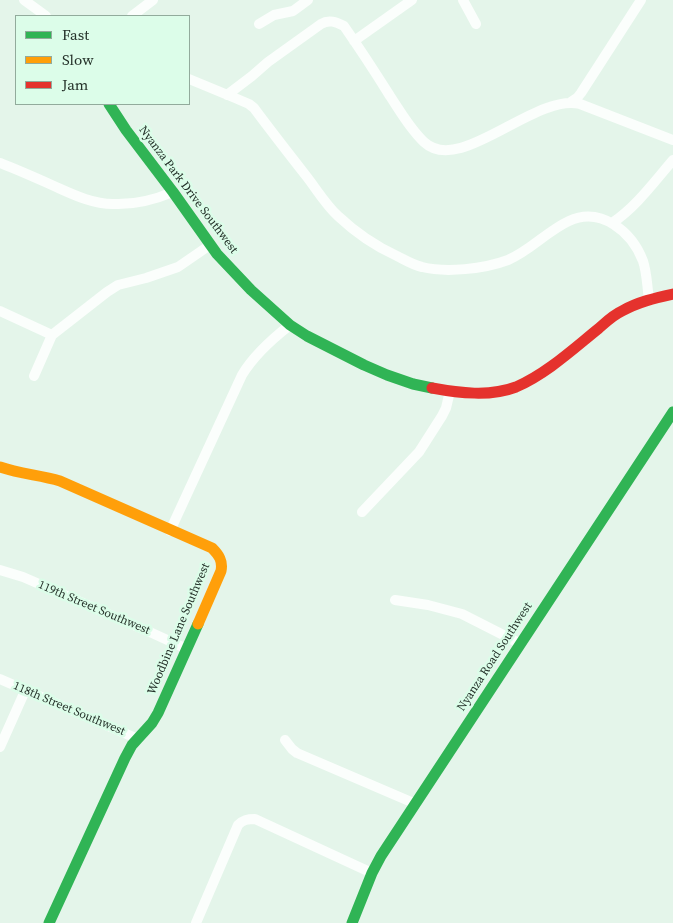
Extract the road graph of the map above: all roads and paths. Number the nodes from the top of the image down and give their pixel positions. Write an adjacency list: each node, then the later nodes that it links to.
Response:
1 (24, 0): 7 (street)
2 (153, 0): 8 (street)
3 (308, 0): 9 (street)
4 (412, 0): 11 (street)
5 (463, 0): 10 (street)
6 (641, 0): 14 (street)
7 (45, 15)
8 (133, 15)
9 (259, 24)
10 (476, 24)
11 (354, 41): 13 (street); 14 (street)
12 (190, 79): 13 (street)
13 (227, 95): 20 (street)
14 (571, 102): 16 (street)
15 (110, 105): 19 (street, Nyanza Park Drive Southwest)
16 (673, 140)
17 (673, 160): 20 (street)
18 (0, 162): 19 (street)
19 (173, 192): 21 (street, Nyanza Park Drive Southwest)
20 (612, 223): 23 (street)
21 (210, 245): 25 (street, Nyanza Park Drive Southwest); 26 (street)
22 (673, 294): 23 (street, Nyanza Park Drive Southwest)
23 (649, 299): 28 (street, Nyanza Park Drive Southwest)
24 (0, 311): 26 (street)
25 (290, 325): 28 (street, Nyanza Park Drive Southwest); 32 (street)
26 (52, 336): 27 (street)
27 (34, 376)
28 (450, 391): 31 (street)
29 (673, 412): 35 (street, Nyanza Road Southwest)
30 (0, 467): 32 (street)
31 (362, 512)
32 (170, 531): 36 (street, Woodbine Lane Southwest)
33 (0, 570): 36 (street, 119th Street Southwest)
34 (395, 600): 35 (street)
35 (521, 644): 42 (street, Nyanza Road Southwest)
36 (187, 650): 39 (street, Woodbine Lane Southwest)
37 (0, 679): 38 (street, 118th Street Southwest)
38 (25, 690): 39 (street, 118th Street Southwest); 41 (street)
39 (138, 739): 44 (street, Woodbine Lane Southwest)
40 (285, 740): 42 (street)
41 (0, 747)
42 (416, 804): 43 (street, Nyanza Road Southwest)
43 (372, 873): 45 (street); 46 (street, Nyanza Road Southwest)
44 (49, 923)
45 (196, 923)
46 (352, 923)

